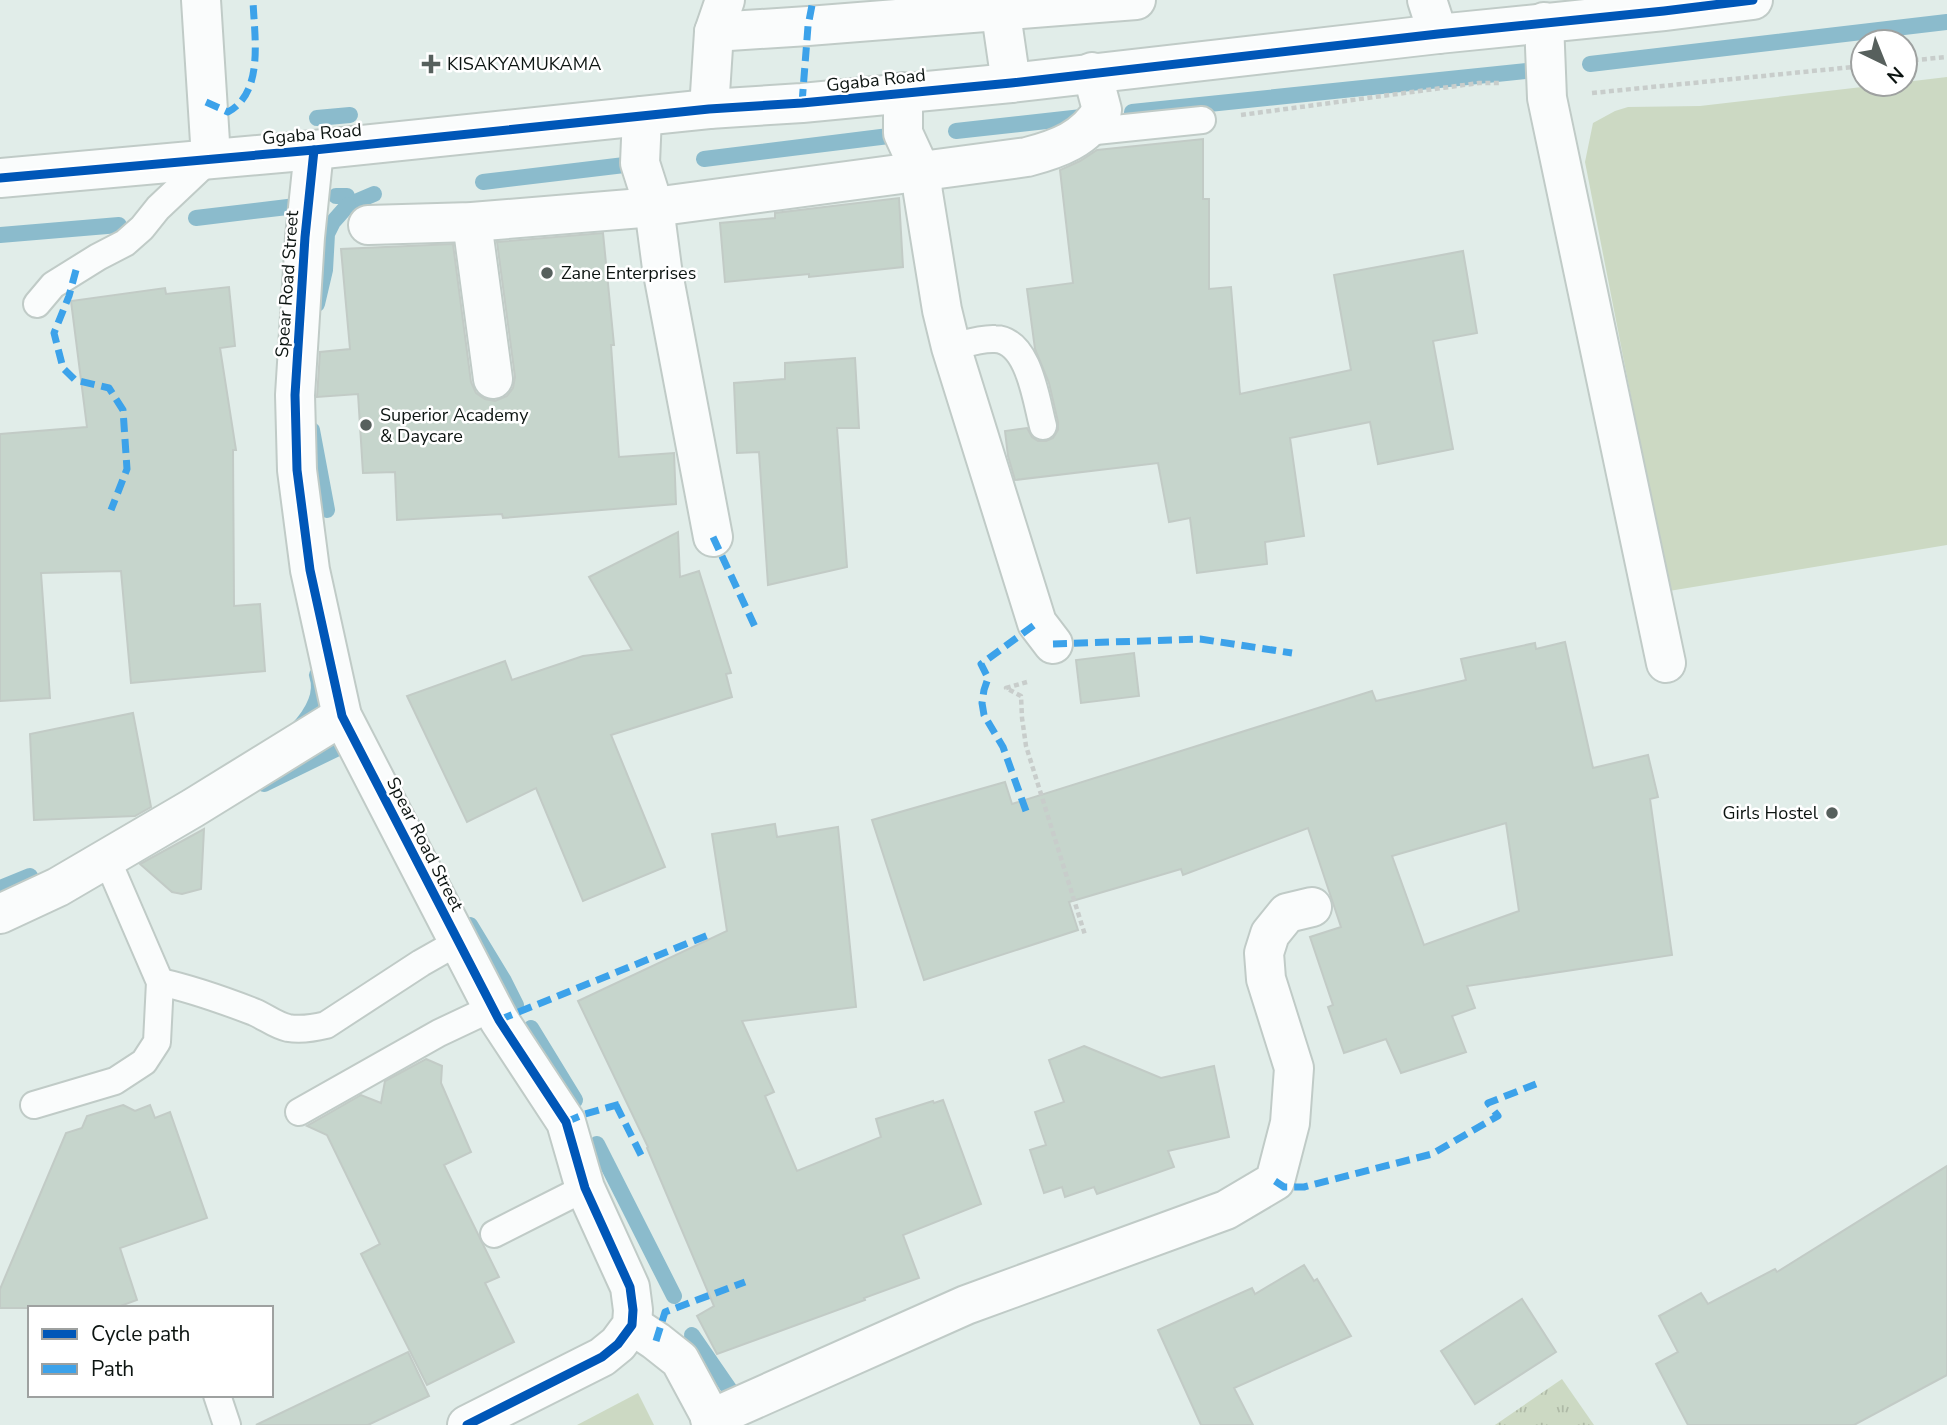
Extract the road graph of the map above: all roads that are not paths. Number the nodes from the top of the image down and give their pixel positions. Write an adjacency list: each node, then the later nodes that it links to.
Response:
1 (201, 0): 17 (street)
2 (1136, 0): 4 (street)
3 (1754, 0): 5 (street, Ggaba Road)
4 (999, 5): 6 (street); 10 (street)
5 (1661, 6): 8 (street, Ggaba Road)
6 (720, 16): 12 (street)
7 (1432, 17): 8 (street, Ggaba Road); 9 (street, Ggaba Road)
8 (1544, 22): 29 (street)
9 (1092, 72): 10 (street, Ggaba Road); 15 (street)
10 (1011, 83): 11 (street, Ggaba Road)
11 (903, 92): 12 (street, Ggaba Road); 18 (street)
12 (709, 109): 13 (street, Ggaba Road)
13 (642, 116): 16 (street, Ggaba Road); 20 (street)
14 (1202, 120): 15 (lane)
15 (1086, 132): 18 (street)
16 (314, 150): 17 (street, Ggaba Road); 30 (street, Spear Road Street)
17 (211, 158): 19 (street, Ggaba Road); 23 (lane)
18 (921, 172): 20 (street); 24 (street)
19 (0, 178)
20 (654, 207): 21 (street); 27 (street)
21 (472, 222): 22 (street); 25 (street)
22 (368, 225)
23 (37, 304)
24 (951, 347): 26 (lane); 28 (street)
25 (493, 379)
26 (1043, 426)
27 (713, 537)
28 (1054, 644)
29 (1666, 663)
30 (342, 716): 31 (street); 34 (street, Spear Road Street)
31 (106, 857): 33 (street); 35 (lane)
32 (1312, 907): 43 (street)
33 (0, 914)
34 (458, 942): 35 (lane); 36 (street, Spear Road Street)
35 (160, 982): 37 (lane)
36 (492, 1007): 38 (lane); 39 (street, Spear Road Street)
37 (34, 1105)
38 (299, 1112)
39 (585, 1188): 40 (lane); 41 (street, Spear Road Street)
40 (494, 1234)
41 (632, 1325): 43 (street); 45 (street)
42 (218, 1397): 44 (lane)
43 (713, 1422)
44 (226, 1425)
45 (467, 1425)

